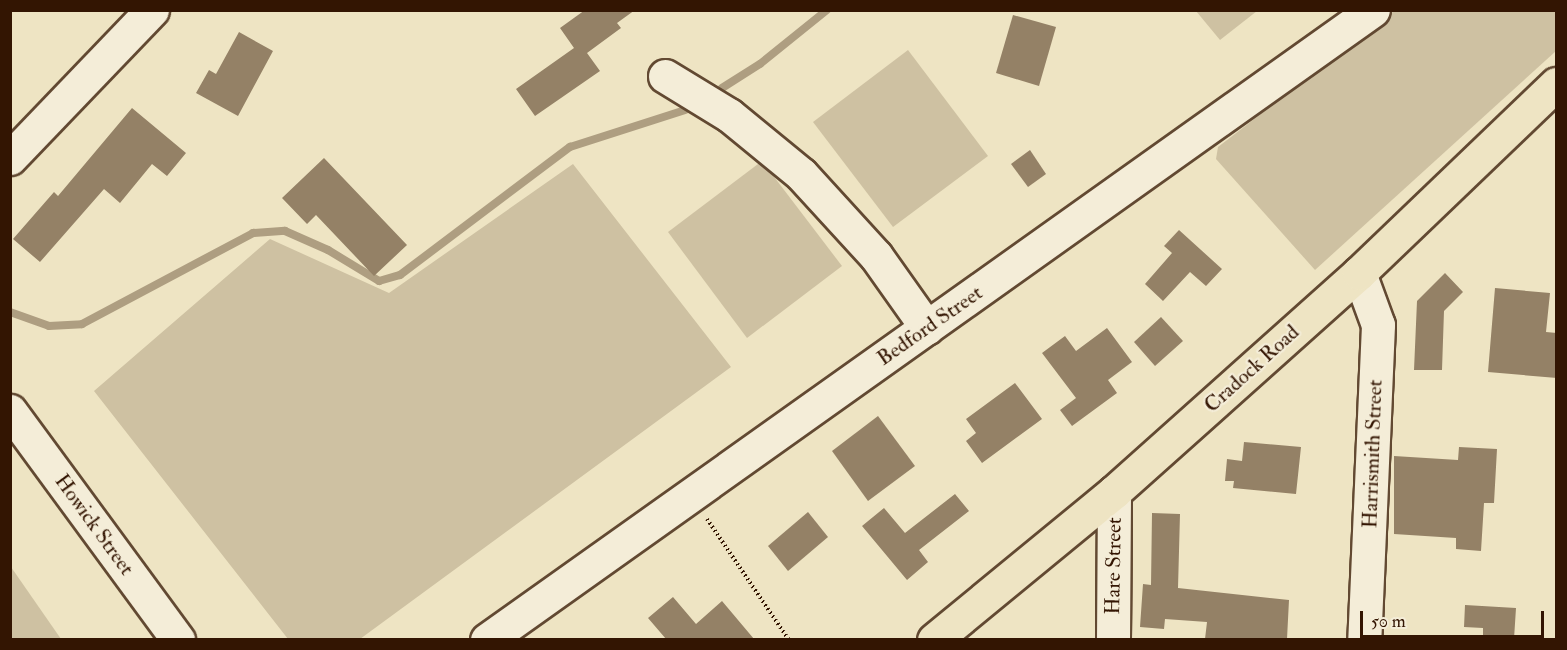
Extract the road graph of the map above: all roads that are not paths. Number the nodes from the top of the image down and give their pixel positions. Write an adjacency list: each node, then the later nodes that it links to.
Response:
1 (152, 10): 5 (street)
2 (1373, 10): 7 (street, Bedford Street)
3 (665, 76): 7 (street)
4 (1557, 84): 6 (main road, Cradock Road)
5 (10, 158)
6 (1359, 273): 9 (main road, Cradock Road); 14 (street, Harrismith Street)
7 (927, 328): 11 (street, Bedford Street)
8 (11, 412): 10 (street, Howick Street)
9 (1114, 492): 12 (main road, Cradock Road); 13 (street, Hare Street)
10 (178, 639)
11 (487, 639)
12 (934, 639)
13 (1113, 639)
14 (1364, 639)

